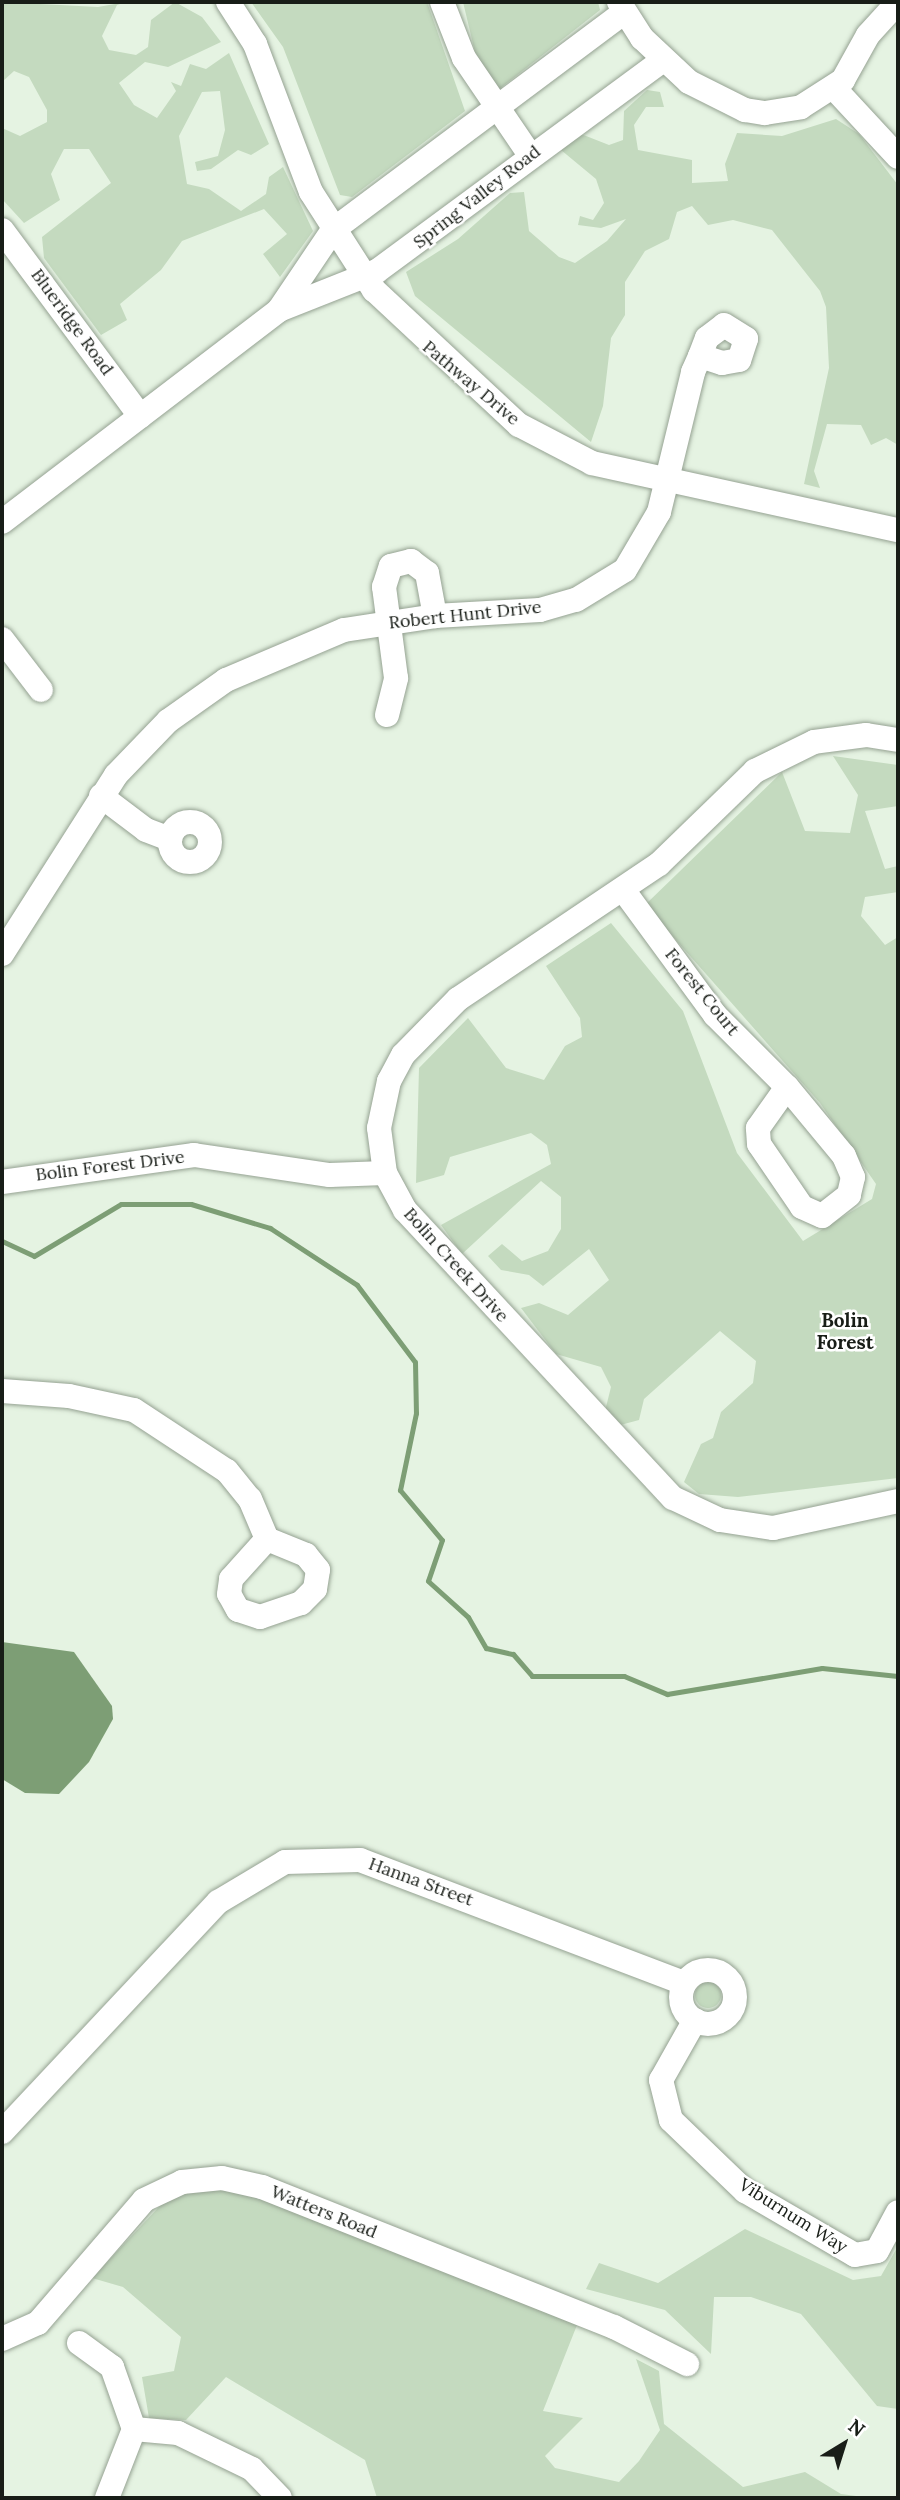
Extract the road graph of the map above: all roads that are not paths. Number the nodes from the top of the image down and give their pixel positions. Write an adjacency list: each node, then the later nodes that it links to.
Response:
1 (228, 2): 11 (street, Pathway Drive)
2 (442, 2): 7 (street)
3 (898, 2): 6 (street)
4 (621, 7): 5 (street); 7 (street, Spring Valley Road)
5 (663, 60): 6 (street); 8 (street, Spring Valley Road)
6 (834, 88): 9 (street)
7 (497, 108): 8 (street); 11 (street, Spring Valley Road)
8 (530, 155): 12 (street, Spring Valley Road)
9 (898, 158)
10 (2, 230): 15 (street, Blueridge Road)
11 (333, 230): 12 (street, Pathway Drive); 13 (street, Spring Valley Road)
12 (364, 277): 13 (street, Spring Valley Road); 16 (street, Pathway Drive)
13 (279, 310): 15 (street, Spring Valley Road)
14 (699, 356): 16 (street, Robert Hunt Drive)
15 (140, 416): 17 (street, Spring Valley Road)
16 (668, 481): 18 (street, Pathway Drive); 19 (street, Robert Hunt Drive)
17 (2, 522)
18 (898, 530)
19 (435, 616): 20 (street, Robert Hunt Drive); 20 (street)
20 (391, 622): 23 (street); 25 (street, Robert Hunt Drive)
21 (2, 639): 22 (street)
22 (41, 690)
23 (387, 715)
24 (898, 740): 27 (street, Bolin Creek Drive)
25 (101, 796): 26 (street); 28 (street, Robert Hunt Drive)
26 (170, 839)
27 (624, 891): 29 (street, Forest Court); 30 (street, Bolin Creek Drive)
28 (2, 954)
29 (787, 1087): 29 (street, Forest Court)
30 (385, 1173): 31 (street, Bolin Forest Drive); 33 (street, Bolin Creek Drive)
31 (2, 1182)
32 (2, 1391): 34 (street)
33 (898, 1501)
34 (267, 1539)
35 (684, 1983): 36 (street); 36 (street); 37 (street, Hanna Street)
36 (695, 2020): 38 (street, Viburnum Way)
37 (2, 2132)
38 (898, 2212)
39 (2, 2339): 41 (street, Watters Road)
40 (79, 2343): 42 (street)
41 (687, 2364)
42 (134, 2429): 43 (street); 44 (street)
43 (107, 2498)
44 (281, 2498)

